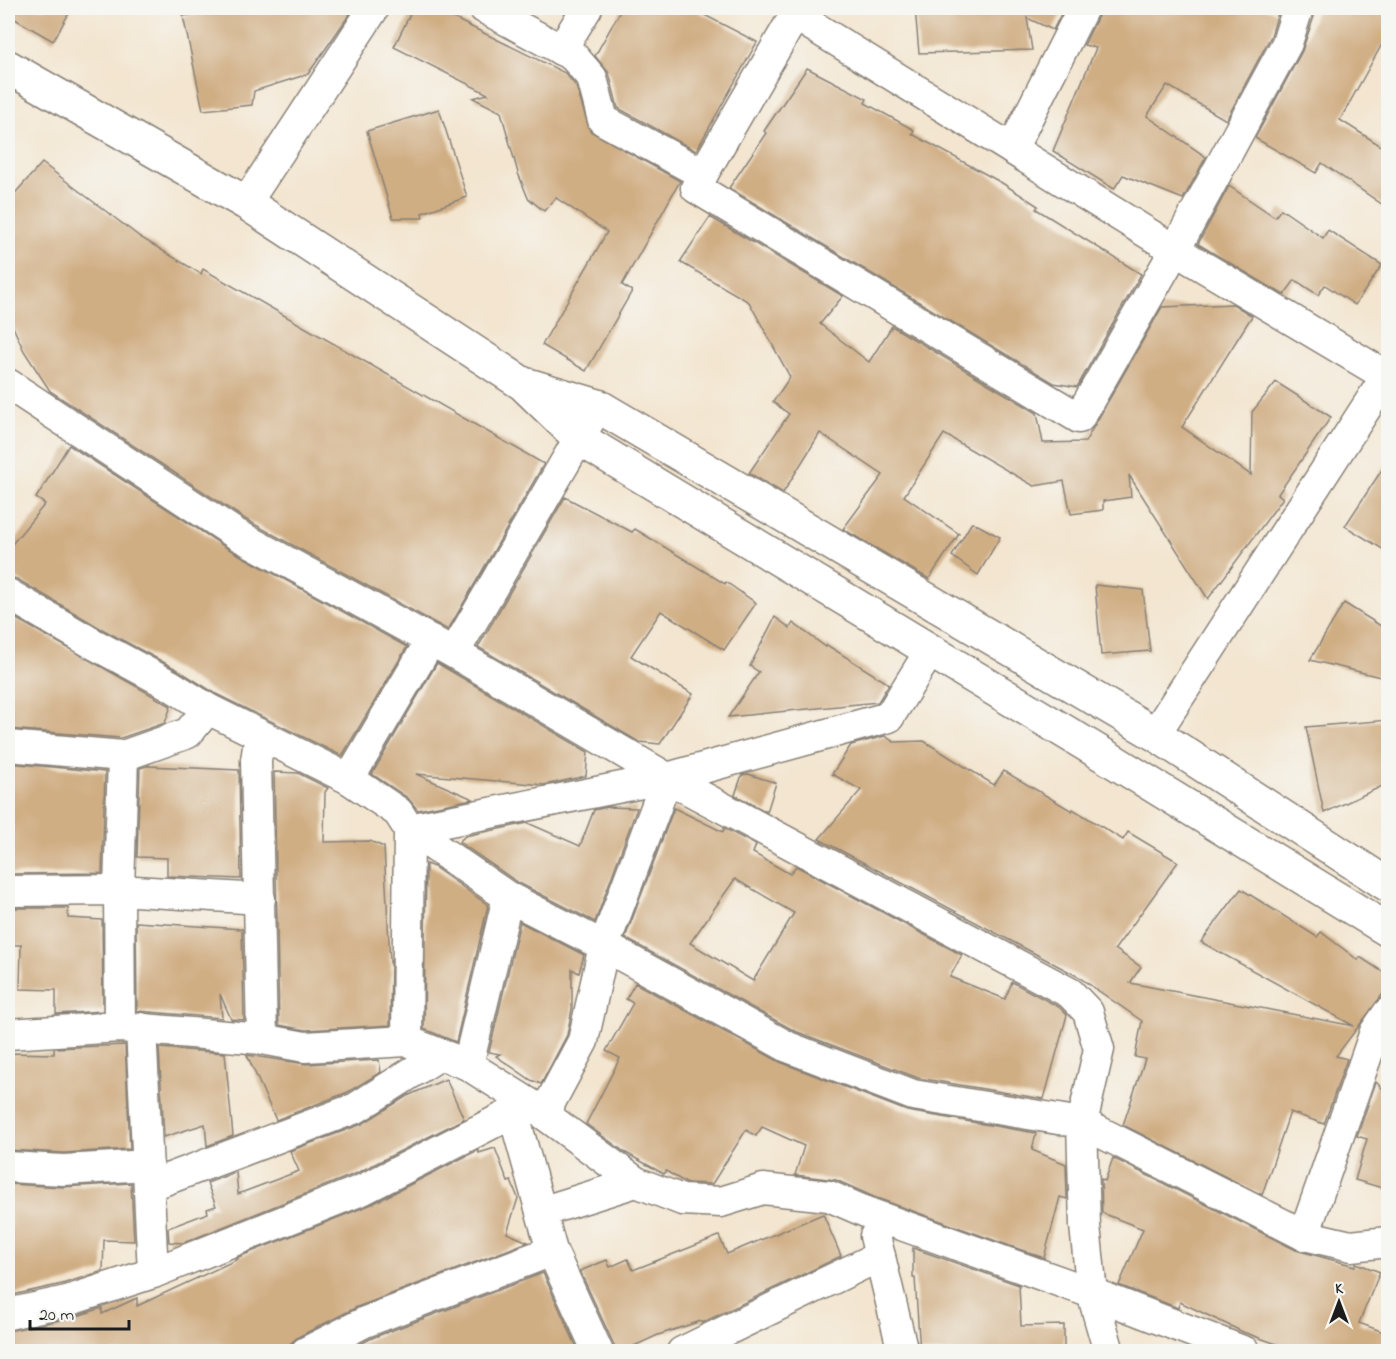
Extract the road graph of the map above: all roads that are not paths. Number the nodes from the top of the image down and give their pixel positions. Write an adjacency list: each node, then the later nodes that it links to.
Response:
1 (374, 8): 11 (street)
2 (484, 8): 7 (street)
3 (587, 8): 7 (street)
4 (1083, 8): 9 (street)
5 (1298, 8): 12 (street)
6 (797, 11): 9 (street); 10 (street)
7 (561, 50): 10 (street)
8 (8, 67): 11 (street)
9 (1012, 148): 12 (street)
10 (703, 174): 12 (street)
11 (246, 203): 15 (street)
12 (1175, 250): 13 (street)
13 (1388, 376): 22 (street)
14 (8, 384): 19 (street)
15 (523, 384): 16 (street); 17 (street)
16 (598, 406): 17 (street); 22 (street)
17 (580, 439): 19 (street); 20 (street)
18 (8, 594): 21 (street)
19 (442, 647): 26 (street); 27 (street)
20 (930, 651): 26 (street); 34 (street)
21 (208, 709): 23 (street); 25 (street)
22 (1155, 734): 29 (street)
23 (260, 735): 27 (street); 33 (street)
24 (8, 746): 25 (street)
25 (123, 756): 30 (street)
26 (667, 778): 28 (street); 35 (street); 43 (street)
27 (349, 779): 28 (street)
28 (409, 829): 32 (street); 40 (street)
29 (1389, 885)
30 (119, 890): 31 (street); 33 (street); 37 (street)
31 (8, 891)
32 (508, 897): 35 (street); 41 (street)
33 (260, 899): 39 (street)
34 (1389, 930)
35 (604, 946): 42 (street); 43 (street)
36 (1389, 1013): 49 (street)
37 (130, 1028): 38 (street); 39 (street); 45 (street)
38 (8, 1034)
39 (262, 1039): 40 (street)
40 (407, 1041): 41 (street)
41 (454, 1060): 42 (street); 45 (street)
42 (529, 1110): 46 (street); 47 (street); 53 (street)
43 (1082, 1123): 49 (street); 54 (street)
44 (8, 1167): 45 (street)
45 (149, 1176): 53 (street)
46 (636, 1182): 47 (street); 48 (street)
47 (541, 1212): 51 (street)
48 (868, 1213): 52 (street); 54 (street)
49 (1304, 1235): 50 (street)
50 (1389, 1242)
51 (552, 1251): 56 (street); 57 (street)
52 (880, 1256): 58 (street); 59 (street)
53 (153, 1273): 55 (street)
54 (1092, 1293): 60 (street); 61 (street)
55 (8, 1314)
56 (306, 1352)
57 (598, 1352)
58 (682, 1352)
59 (903, 1352)
60 (1109, 1352)
61 (1245, 1352)

